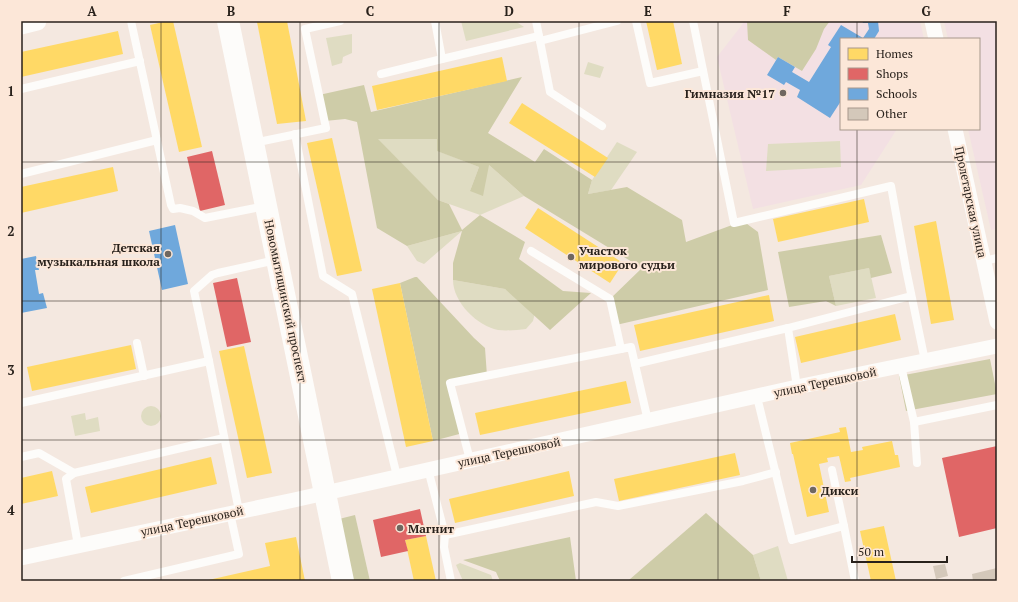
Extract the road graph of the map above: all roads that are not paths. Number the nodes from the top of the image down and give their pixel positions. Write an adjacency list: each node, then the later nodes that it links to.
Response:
1 (37, 21): 11 (street)
2 (131, 21): 15 (lane)
3 (228, 21): 23 (main road, Новомытищинский проспект)
4 (340, 21): 21 (lane)
5 (435, 21): 14 (lane)
6 (536, 21): 12 (lane)
7 (617, 21): 12 (lane)
8 (636, 21): 16 (lane)
9 (693, 21): 16 (lane)
10 (932, 21): 13 (street)
11 (21, 25)
12 (540, 38): 14 (lane); 19 (lane)
13 (936, 38)
14 (442, 59): 17 (lane)
15 (140, 61): 18 (lane); 22 (lane)
16 (703, 71): 29 (lane)
17 (381, 74)
18 (21, 89)
19 (602, 126)
20 (955, 130): 27 (street, Пролетарская улица)
21 (296, 134): 23 (lane); 54 (lane)
22 (157, 140): 24 (lane); 25 (lane)
23 (253, 143): 25 (main road, Новомытищинский проспект)
24 (21, 174)
25 (266, 206): 28 (main road, Новомытищинский проспект)
26 (531, 251): 34 (lane)
27 (990, 259): 30 (street, Пролетарская улица)
28 (277, 260): 35 (lane); 55 (main road, Новомытищинский проспект)
29 (911, 296): 31 (lane); 36 (lane)
30 (997, 322)
31 (788, 328): 37 (lane); 40 (lane)
32 (137, 343): 39 (lane)
33 (997, 346): 36 (street, улица Терешковой)
34 (621, 349): 37 (lane); 48 (lane)
35 (209, 361): 39 (lane); 46 (lane)
36 (925, 361): 38 (street, улица Терешковой)
37 (635, 364): 44 (lane)
38 (901, 366): 40 (street, улица Терешковой); 45 (lane)
39 (144, 376): 42 (lane)
40 (797, 387): 41 (street, улица Терешковой)
41 (757, 397): 44 (street, улица Терешковой); 52 (lane)
42 (21, 403)
43 (997, 405): 45 (lane)
44 (648, 421): 48 (street, улица Терешковой)
45 (914, 422): 49 (lane)
46 (224, 438): 53 (lane); 56 (lane)
47 (21, 457): 53 (lane)
48 (470, 460): 50 (street, улица Терешковой)
49 (917, 463)
50 (428, 470): 54 (street, улица Терешковой); 58 (lane)
51 (832, 470): 57 (lane)
52 (776, 472): 57 (lane); 58 (lane)
53 (74, 473): 59 (lane)
54 (398, 476): 55 (street, улица Терешковой)
55 (324, 493): 56 (street, улица Терешковой); 62 (main road, Новомытищинский проспект)
56 (235, 512): 59 (street, улица Терешковой); 61 (lane)
57 (844, 526): 64 (lane)
58 (445, 535): 63 (lane)
59 (78, 546): 60 (street, улица Терешковой)
60 (21, 558)
61 (124, 581)
62 (343, 581)
63 (452, 581)
64 (855, 581)

